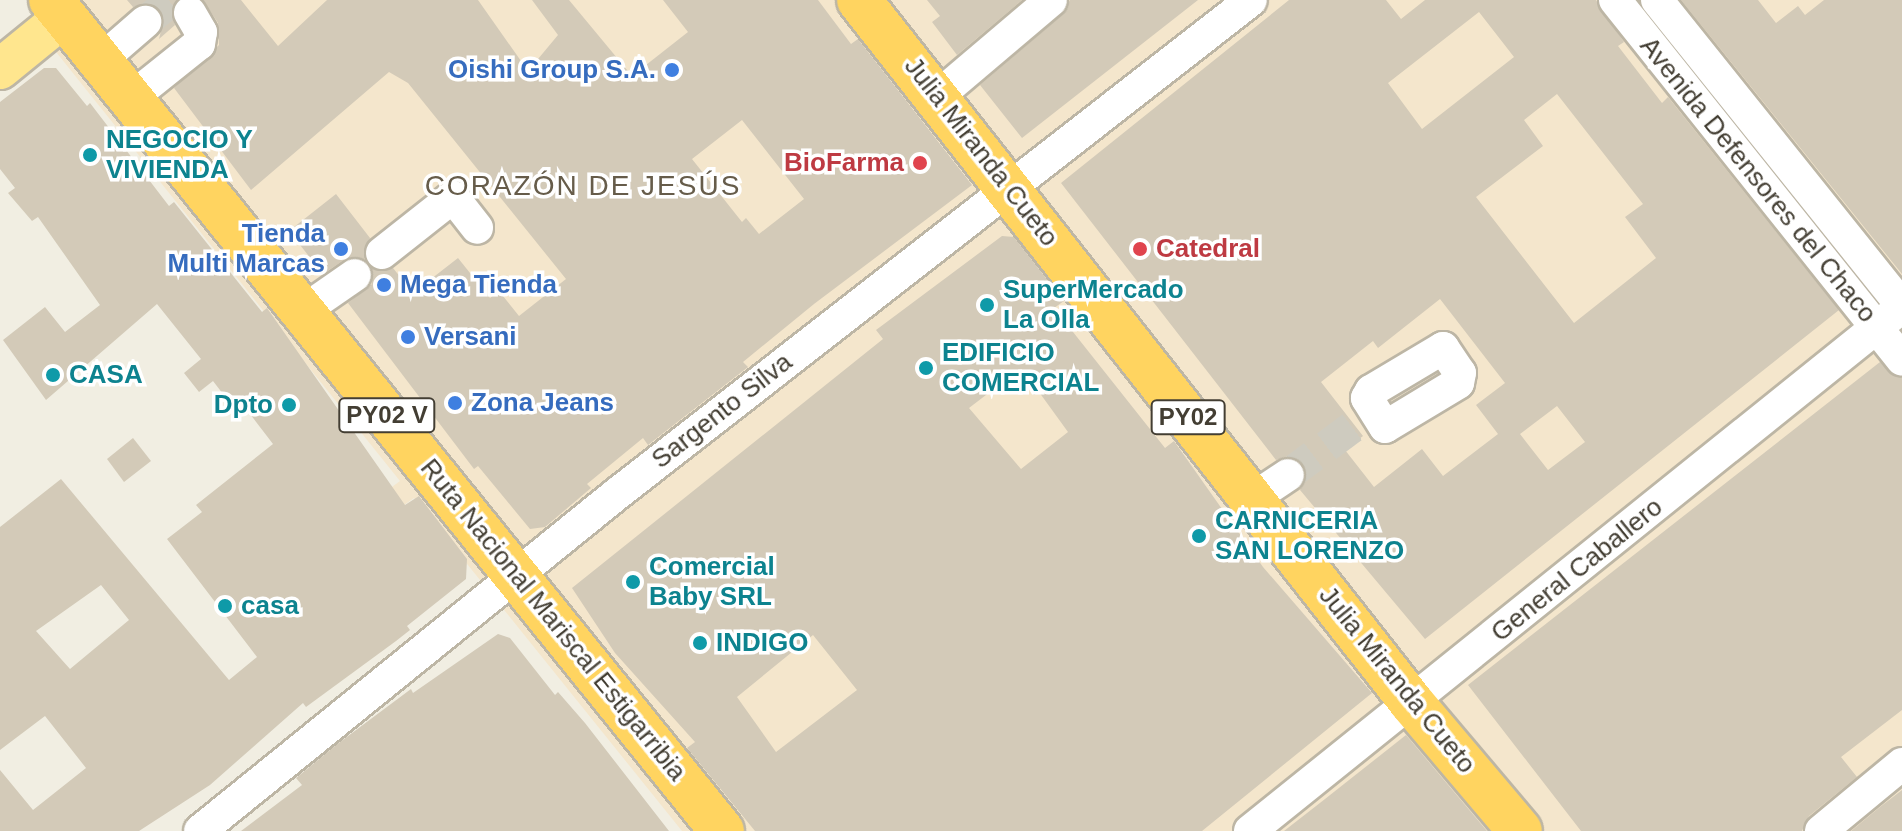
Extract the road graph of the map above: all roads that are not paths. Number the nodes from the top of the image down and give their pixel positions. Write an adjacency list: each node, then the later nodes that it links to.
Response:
1 (859, 0): 11 (highway, Julia Miranda Cueto / PY02)
2 (1051, 0): 11 (street)
3 (1251, 0): 13 (street, Sargento Silva)
4 (1615, 0): 19 (street, Avenida Defensores del Chaco)
5 (1657, 0): 17 (street, Avenida Defensores del Chaco)
6 (67, 6): 9 (highway, Ruta Nacional Mariscal Estigarribia / PY02 V); 10 (main road)
7 (190, 13): 12 (street)
8 (145, 22): 9 (street)
9 (100, 61): 12 (highway, Ruta Nacional Mariscal Estigarribia / PY02 V)
10 (0, 69)
11 (938, 96): 13 (highway, Julia Miranda Cueto / PY02)
12 (130, 99): 18 (highway, Ruta Nacional Mariscal Estigarribia / PY02 V)
13 (1007, 186): 22 (highway, Julia Miranda Cueto / PY02); 23 (street, Sargento Silva)
14 (477, 228): 15 (street)
15 (382, 253)
16 (355, 275): 18 (street)
17 (1902, 306): 19 (street, General Caballero)
18 (303, 311): 23 (highway, Ruta Nacional Mariscal Estigarribia / PY02 V)
19 (1876, 328): 20 (street, Avenida Defensores del Chaco); 24 (street, General Caballero)
20 (1902, 359)
21 (1288, 475): 22 (street)
22 (1252, 499): 24 (highway, Julia Miranda Cueto / PY02)
23 (517, 575): 26 (street, Sargento Silva); 27 (highway, Ruta Nacional Mariscal Estigarribia / PY02 V)
24 (1412, 703): 28 (street, General Caballero); 29 (highway, Julia Miranda Cueto / PY02)
25 (1902, 764): 30 (street)
26 (200, 831)
27 (722, 831)
28 (1250, 831)
29 (1520, 831)
30 (1821, 831)

